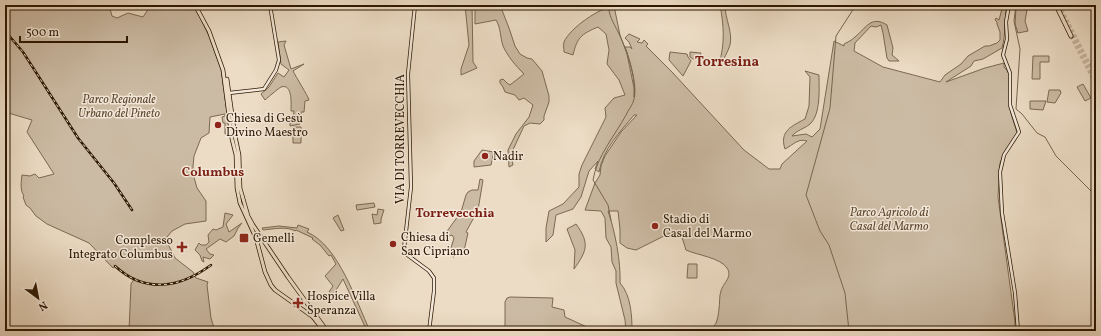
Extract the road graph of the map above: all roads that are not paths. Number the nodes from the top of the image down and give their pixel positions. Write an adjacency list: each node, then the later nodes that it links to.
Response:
1 (197, 5): 8 (main road)
2 (270, 5): 7 (main road)
3 (415, 5): 13 (main road, VIA DI TORREVECCHIA)
4 (1008, 5): 14 (main road)
5 (1056, 5): 6 (highway)
6 (1071, 36)
7 (237, 93): 8 (main road); 9 (main road)
8 (229, 94): 9 (main road); 11 (main road)
9 (231, 101): 10 (main road)
10 (268, 246): 11 (main road); 12 (main road)
11 (260, 250): 12 (main road)
12 (326, 331)
13 (429, 331)
14 (1018, 331)

